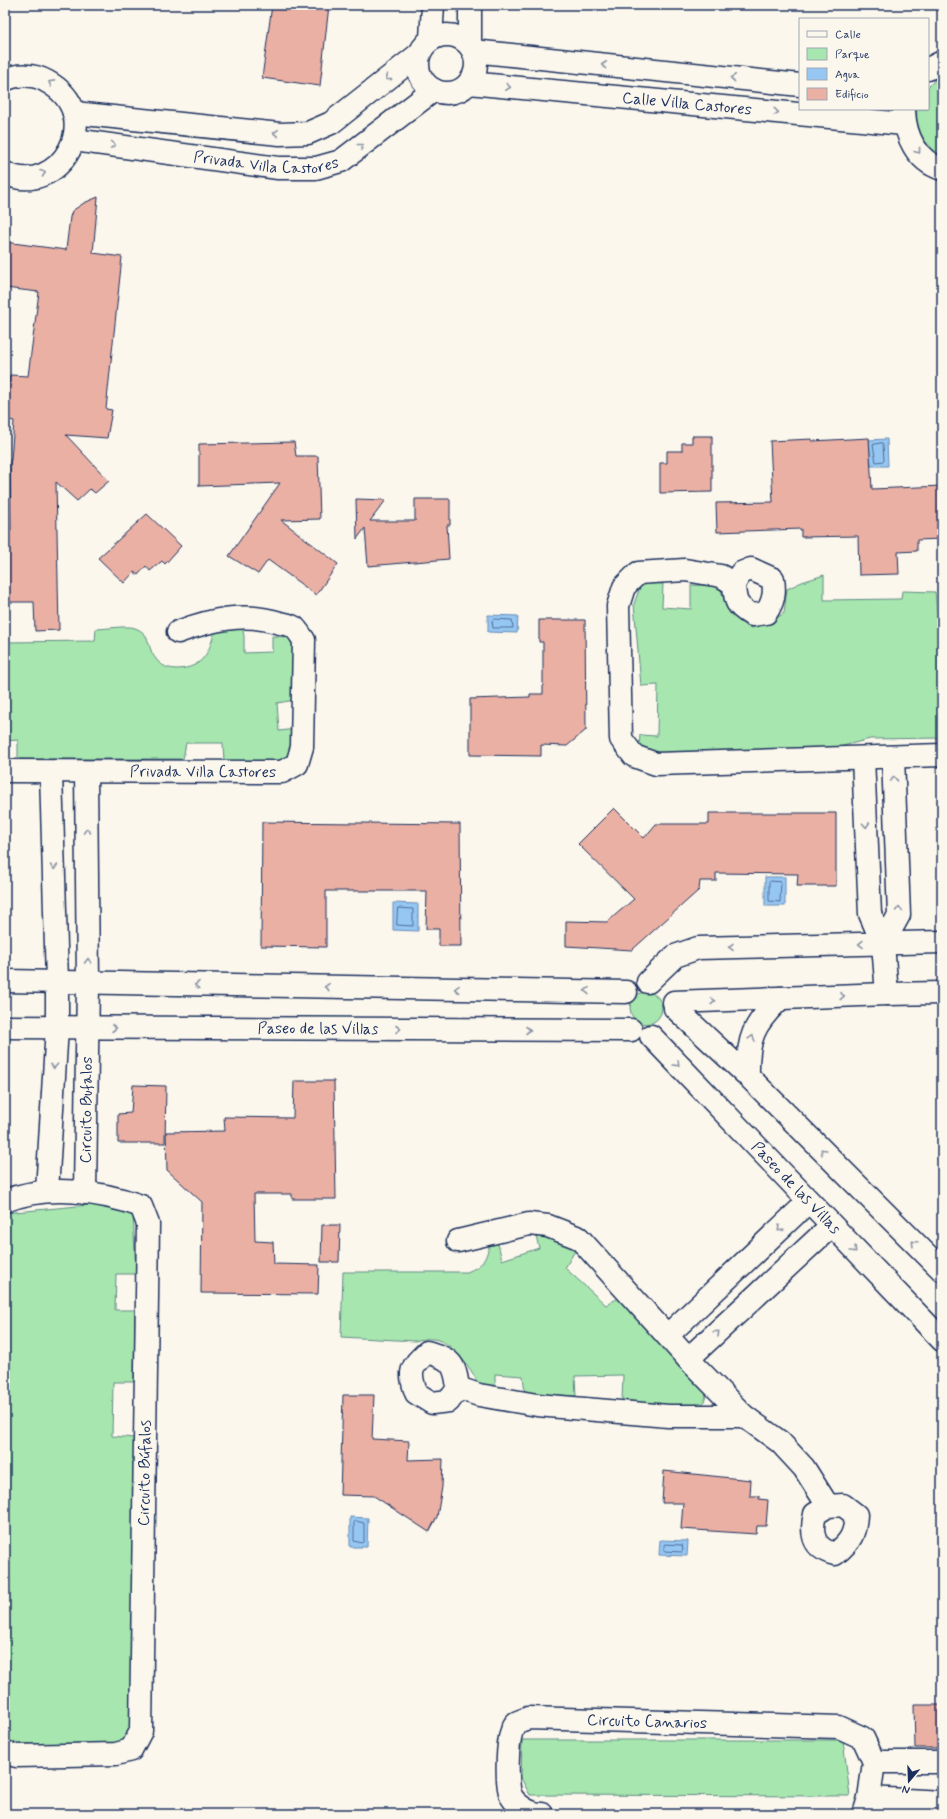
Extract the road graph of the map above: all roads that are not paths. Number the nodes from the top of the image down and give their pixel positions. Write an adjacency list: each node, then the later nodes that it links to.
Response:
1 (433, 5): 3 (street)
2 (470, 5): 4 (street)
3 (425, 47): 4 (street); 10 (street); 13 (street, Privada Villa Castores, one-way to 13)
4 (472, 49): 8 (street); 9 (street, Calle Villa Castores, one-way to 4)
5 (942, 62): 6 (street)
6 (929, 68)
7 (5, 80): 13 (street, one-way to 7)
8 (469, 84): 10 (street); 11 (street, Calle Villa Castores, one-way to 11)
9 (799, 85)
10 (434, 90): 15 (street, Privada Villa Castores, one-way to 10)
11 (799, 109)
12 (812, 110): 14 (street, Calle Villa Castores, one-way to 14)
13 (74, 113): 15 (street)
14 (904, 117): 16 (street, Calle Villa Castores, one-way to 16)
15 (74, 140): 17 (street, one-way to 15)
16 (942, 169)
17 (5, 173)
18 (734, 584): 22 (street)
19 (178, 632): 25 (street, Privada Villa Castores)
20 (942, 755): 21 (street)
21 (893, 757): 22 (street); 26 (street, one-way to 21)
22 (863, 758): 27 (street, one-way to 27)
23 (5, 771): 24 (street, Privada Villa Castores)
24 (51, 772): 25 (street, Privada Villa Castores); 31 (street, one-way to 31)
25 (86, 772): 33 (street, one-way to 25)
26 (896, 844): 27 (street); 29 (street, one-way to 26)
27 (867, 846): 29 (street)
28 (942, 942): 29 (street)
29 (883, 944): 32 (street, one-way to 32); 36 (street)
30 (5, 981): 31 (street)
31 (57, 982): 33 (street); 40 (street)
32 (648, 982): 34 (street); 38 (street)
33 (88, 983): 34 (street, one-way to 33); 41 (street)
34 (626, 992): 42 (street)
35 (942, 993): 36 (street)
36 (887, 994): 37 (street, one-way to 36)
37 (781, 998): 38 (street, one-way to 37); 43 (street, one-way to 37)
38 (674, 1005): 42 (street); 43 (street)
39 (5, 1026): 40 (street, Paseo de las Villas)
40 (57, 1027): 41 (street, Paseo de las Villas); 45 (street, Circuito Bufalos, one-way to 45)
41 (87, 1028): 42 (street, Paseo de las Villas, one-way to 42); 44 (street, Circuito Bufalos)
42 (641, 1033): 49 (street, Paseo de las Villas, one-way to 49)
43 (748, 1076): 52 (street, one-way to 43)
44 (86, 1122): 45 (street); 47 (street, Circuito Bufalos)
45 (51, 1123): 46 (street, Circuito Bufalos)
46 (47, 1191): 47 (street, Circuito Búfalos); 48 (street, Circuito Búfalos)
47 (85, 1193): 61 (street, Circuito Búfalos)
48 (5, 1201)
49 (808, 1202): 50 (street, Paseo de las Villas); 53 (street, one-way to 53)
50 (831, 1226): 54 (street); 56 (street, Paseo de las Villas, one-way to 56)
51 (458, 1242): 55 (street)
52 (942, 1270)
53 (727, 1280): 54 (street); 55 (street)
54 (749, 1303): 57 (street, one-way to 54)
55 (668, 1335): 57 (street)
56 (942, 1340)
57 (688, 1359): 59 (street)
58 (458, 1388): 59 (street)
59 (744, 1416): 60 (street)
60 (828, 1506)
61 (5, 1752)
62 (874, 1762): 63 (street); 65 (street); 66 (street, Circuito Canarios)
63 (942, 1762)
64 (942, 1802): 65 (street)
65 (866, 1806)
66 (542, 1814)

